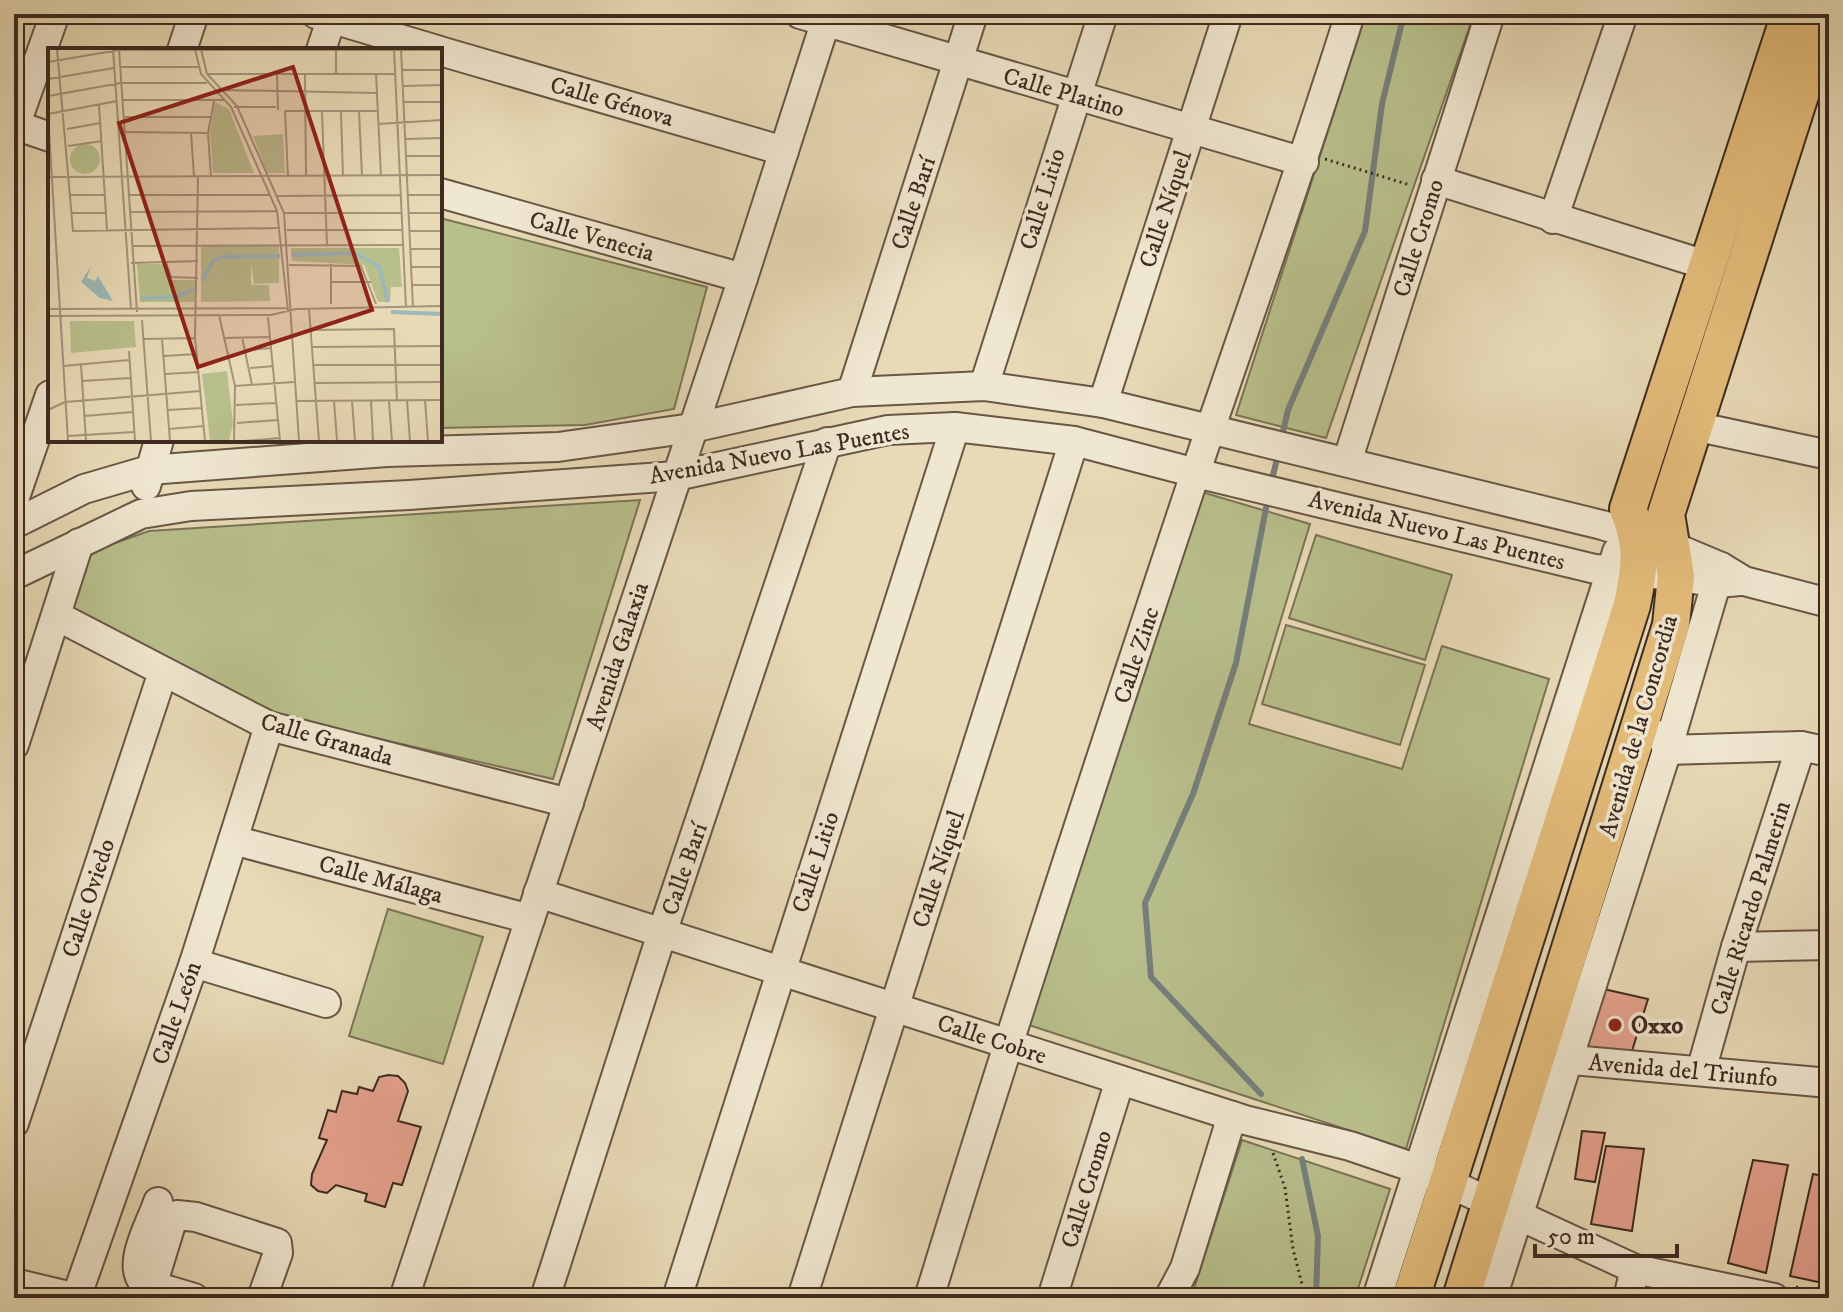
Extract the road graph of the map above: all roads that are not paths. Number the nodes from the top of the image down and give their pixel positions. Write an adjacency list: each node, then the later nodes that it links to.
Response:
1 (55, 14): 19 (street)
2 (194, 14): 13 (street)
3 (973, 14): 17 (street, Calle Barí)
4 (1103, 14): 18 (street, Calle Litio)
5 (1228, 14): 20 (street, Calle Níquel)
6 (1350, 14): 23 (street, Calle Zinc)
7 (1490, 14): 24 (street, Calle Cromo)
8 (1623, 14): 26 (street)
9 (1790, 14): 27 (main road, Avenida de la Concordia)
10 (1826, 14): 33 (main road, Avenida de la Concordia)
11 (327, 16): 14 (street); 15 (street, Calle Génova)
12 (818, 16): 17 (street, Calle Platino); 22 (street, Avenida Galaxia)
13 (183, 48)
14 (321, 48)
15 (432, 48)
16 (442, 51): 22 (street, Calle Génova)
17 (958, 61): 18 (street, Calle Platino); 30 (street, Calle Barí)
18 (1075, 96): 20 (street, Calle Platino); 29 (street, Calle Litio)
19 (15, 127): 21 (street)
20 (1191, 129): 23 (street, Calle Platino); 32 (street, Calle Níquel)
21 (48, 136)
22 (784, 151): 28 (street, Avenida Galaxia)
23 (1305, 158): 36 (street, Calle Zinc)
24 (1436, 180): 26 (street); 41 (street, Calle Cromo)
25 (442, 194): 28 (street, Calle Venecia)
26 (1553, 219): 27 (street)
27 (1706, 265): 48 (main road, Avenida de la Concordia)
28 (743, 278): 35 (street, Avenida Galaxia)
29 (984, 386): 30 (street, Avenida Nuevo Las Puentes); 32 (street, Avenida Nuevo Las Puentes)
30 (852, 392): 35 (street, Avenida Nuevo Las Puentes)
31 (48, 401): 45 (street)
32 (1103, 403): 36 (street, Avenida Nuevo Las Puentes)
33 (1694, 426): 40 (street); 48 (main road, Avenida de la Concordia)
34 (955, 427): 37 (street, Avenida Nuevo Las Puentes); 39 (street, Avenida Nuevo Las Puentes); 69 (street, Calle Litio)
35 (692, 428): 42 (street, Avenida Nuevo Las Puentes); 44 (street, Avenida Galaxia)
36 (1211, 429): 41 (street, Avenida Nuevo Las Puentes); 43 (street, Calle Zinc)
37 (1074, 441): 43 (street, Avenida Nuevo Las Puentes); 71 (street, Calle Níquel)
38 (158, 442): 42 (street)
39 (827, 442): 44 (street, Avenida Nuevo Las Puentes); 65 (street, Calle Barí)
40 (1829, 455)
41 (1334, 459): 48 (street, Avenida Nuevo Las Puentes)
42 (149, 470): 46 (street); 47 (street, Avenida Nuevo Las Puentes)
43 (1196, 473): 50 (street, Avenida Nuevo Las Puentes); 72 (street, Calle Zinc)
44 (676, 476): 46 (street, Avenida Nuevo Las Puentes); 62 (street, Avenida Galaxia)
45 (14, 500)
46 (141, 514): 49 (street, Avenida Nuevo Las Puentes)
47 (14, 524)
48 (1647, 540): 50 (main road, Avenida de la Concordia); 52 (street, Avenida Nuevo Las Puentes); 56 (main road, Avenida de la Concordia)
49 (79, 543): 51 (street, Avenida Nuevo Las Puentes); 54 (street)
50 (1626, 572): 79 (main road, Avenida de la Concordia)
51 (14, 575)
52 (1727, 577): 53 (street, Avenida Nuevo Las Puentes); 60 (street, Avenida de la Concordia)
53 (1829, 603)
54 (57, 616): 55 (street, Calle Granada); 58 (street)
55 (163, 672): 57 (street, Calle Granada); 78 (street, Calle Oviedo)
56 (1649, 701): 60 (street); 73 (main road, Avenida de la Concordia)
57 (269, 726): 62 (street, Calle Granada); 63 (street, Calle León)
58 (14, 745)
59 (1801, 746): 60 (street); 61 (street); 67 (street, Calle Ricardo Palmerin)
60 (1667, 750): 73 (street, Avenida de la Concordia)
61 (1829, 752)
62 (569, 803): 64 (street, Avenida Galaxia)
63 (233, 840): 64 (street, Calle Málaga); 68 (street, Calle León)
64 (534, 906): 65 (street, Calle Cobre); 89 (street, Avenida Galaxia)
65 (662, 933): 69 (street, Calle Cobre); 90 (street, Calle Barí)
66 (1829, 945): 67 (street)
67 (1736, 947): 74 (street, Calle Ricardo Palmerin)
68 (194, 963): 70 (street); 86 (street, Calle León)
69 (780, 971): 71 (street, Calle Cobre); 91 (street, Calle Litio)
70 (326, 1003)
71 (894, 1008): 72 (street, Calle Cobre); 92 (street, Calle Níquel)
72 (1007, 1044): 75 (street, Calle Cobre); 93 (street, Calle Zinc)
73 (1552, 1058): 74 (street, Avenida del Triunfo); 81 (main road, Avenida de la Concordia)
74 (1701, 1071): 76 (street, Avenida del Triunfo)
75 (1120, 1080): 77 (street, Calle Cobre); 94 (street, Calle Cromo)
76 (1829, 1083)
77 (1232, 1116): 79 (street, Calle Cobre); 95 (street)
78 (14, 1123)
79 (1432, 1175): 81 (street, Calle Cobre); 96 (street, Avenida de la Concordia); 97 (main road, Avenida de la Concordia)
80 (158, 1202): 84 (street)
81 (1505, 1208): 82 (street, Calle Cobre); 98 (main road, Avenida de la Concordia); 99 (street, Avenida de la Concordia)
82 (1635, 1269): 85 (street, Calle Cobre); 100 (street)
83 (14, 1283): 86 (street)
84 (153, 1292): 87 (street); 88 (street)
85 (1758, 1296)
86 (76, 1298)
87 (194, 1298)
88 (262, 1298)
89 (404, 1298)
90 (545, 1298)
91 (677, 1298)
92 (802, 1298)
93 (929, 1298)
94 (1053, 1298)
95 (1169, 1298)
96 (1377, 1298)
97 (1411, 1298)
98 (1461, 1298)
99 (1492, 1298)
100 (1628, 1298)

